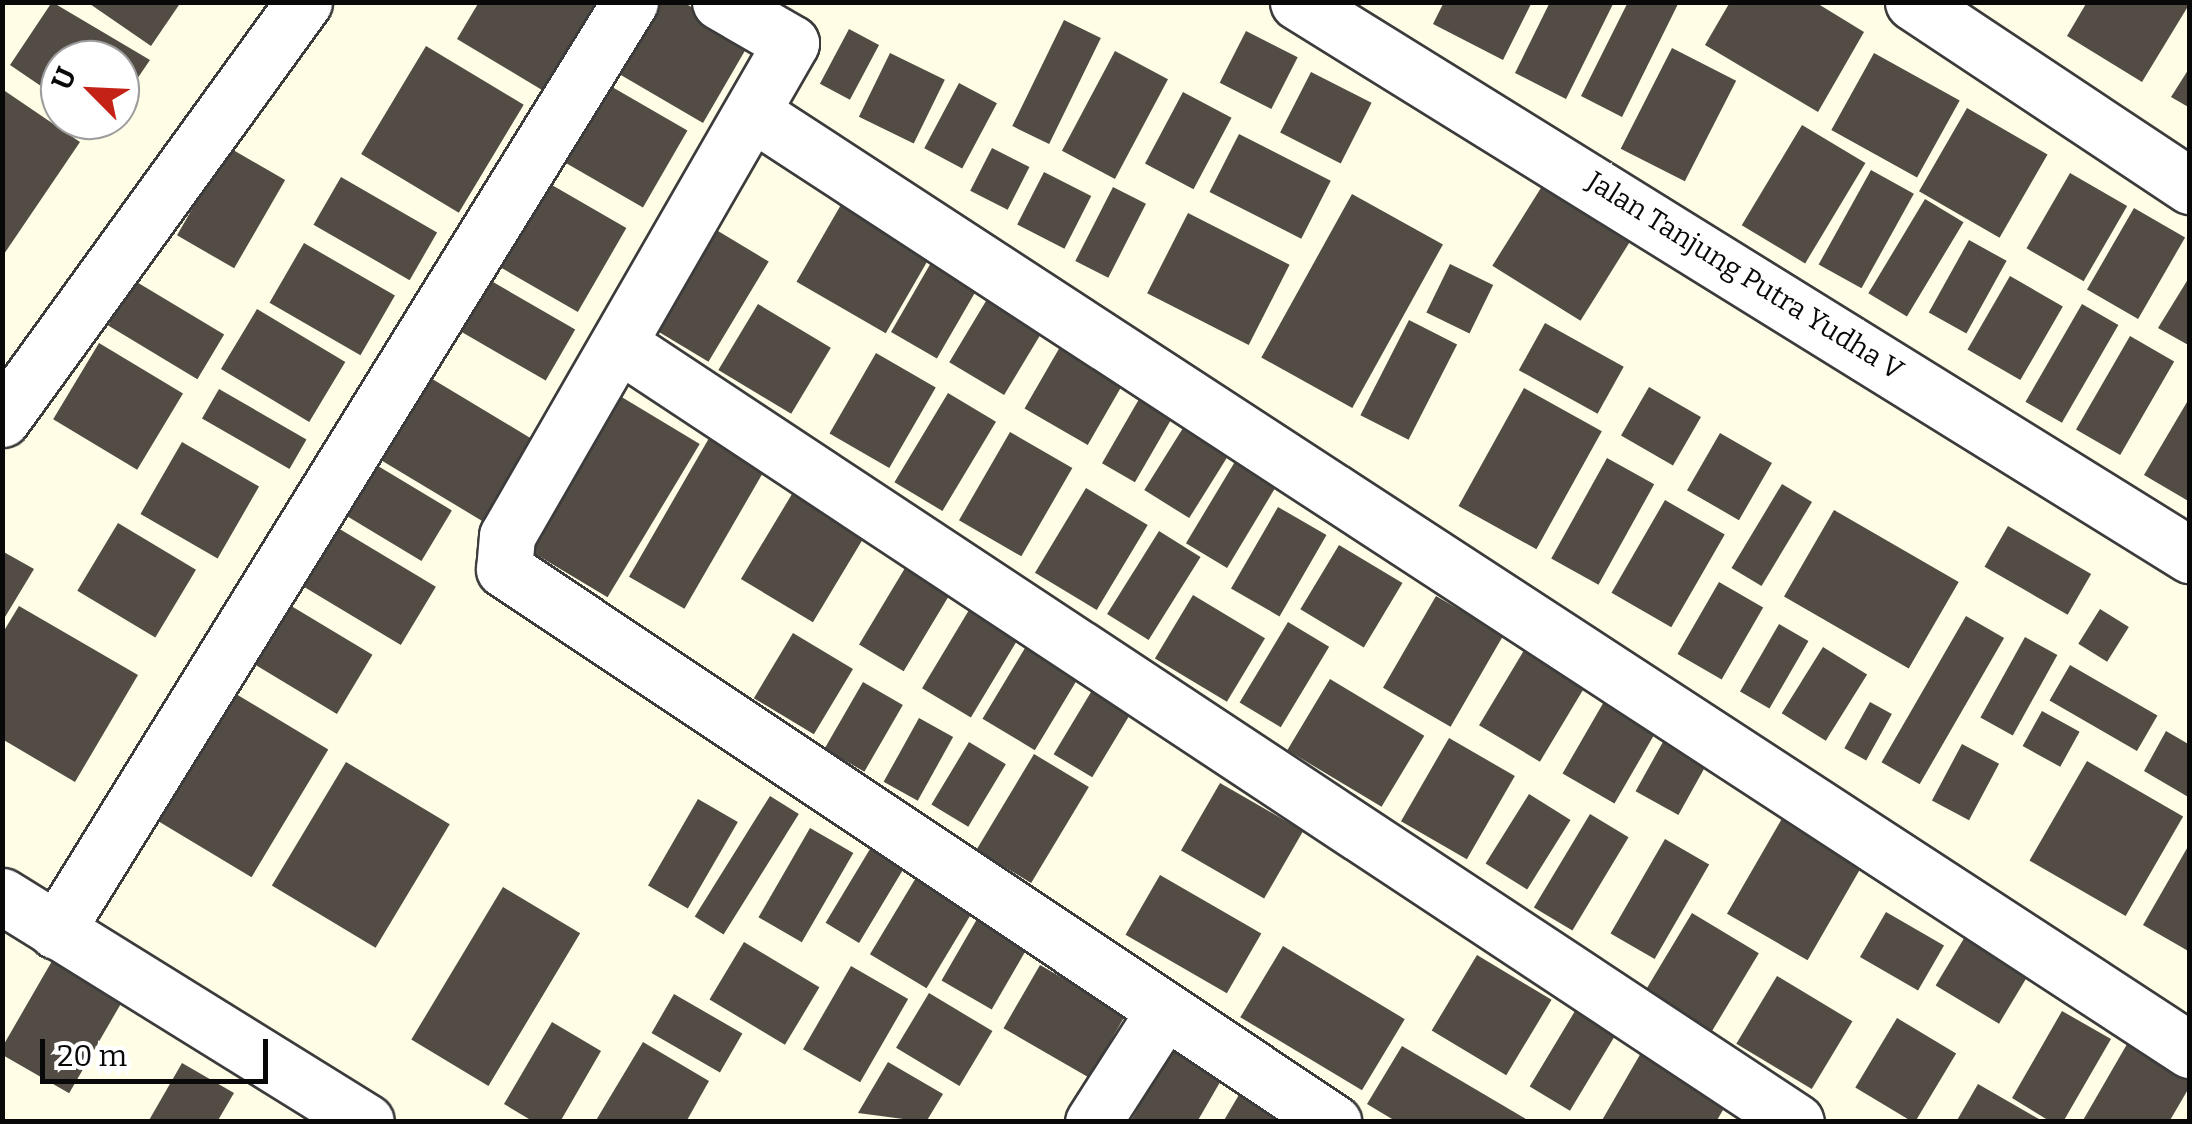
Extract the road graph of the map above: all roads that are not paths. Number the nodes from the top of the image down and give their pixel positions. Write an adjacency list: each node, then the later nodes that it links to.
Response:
1 (304, 2): 9 (street)
2 (630, 2): 12 (street)
3 (720, 2): 6 (street)
4 (1298, 2): 10 (street, Jalan Tanjung Putra Yudha V)
5 (1912, 2): 7 (street)
6 (756, 115): 8 (street); 14 (street)
7 (2190, 186)
8 (622, 346): 13 (street); 18 (street)
9 (2, 419)
10 (2190, 555)
11 (2, 896): 12 (street)
12 (56, 931): 15 (street)
13 (1165, 1010): 16 (street); 17 (street)
14 (2190, 1050)
15 (366, 1122)
16 (1093, 1122)
17 (1333, 1122)
18 (1796, 1122)

